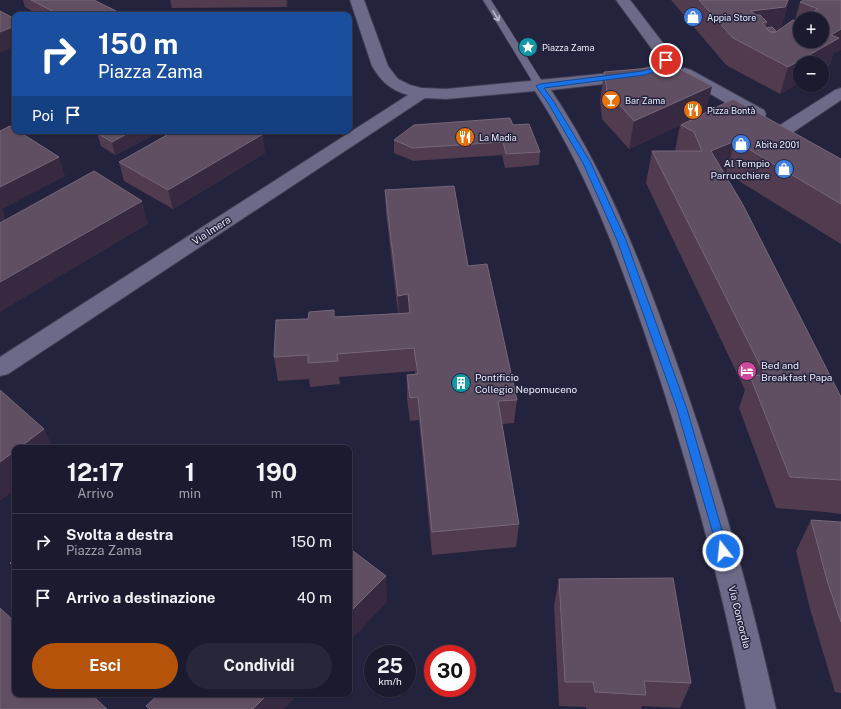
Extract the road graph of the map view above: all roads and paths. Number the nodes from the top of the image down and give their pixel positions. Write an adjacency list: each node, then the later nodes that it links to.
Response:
1 (357, 0): 7 (street)
2 (487, 0): 5 (lane, one-way to 5)
3 (623, 0): 4 (street)
4 (666, 63): 5 (street); 6 (street)
5 (540, 86): 7 (street); 9 (street, Via Concordia)
6 (841, 92)
7 (422, 93): 8 (street, Via Imera)
8 (0, 368)
9 (764, 708)

